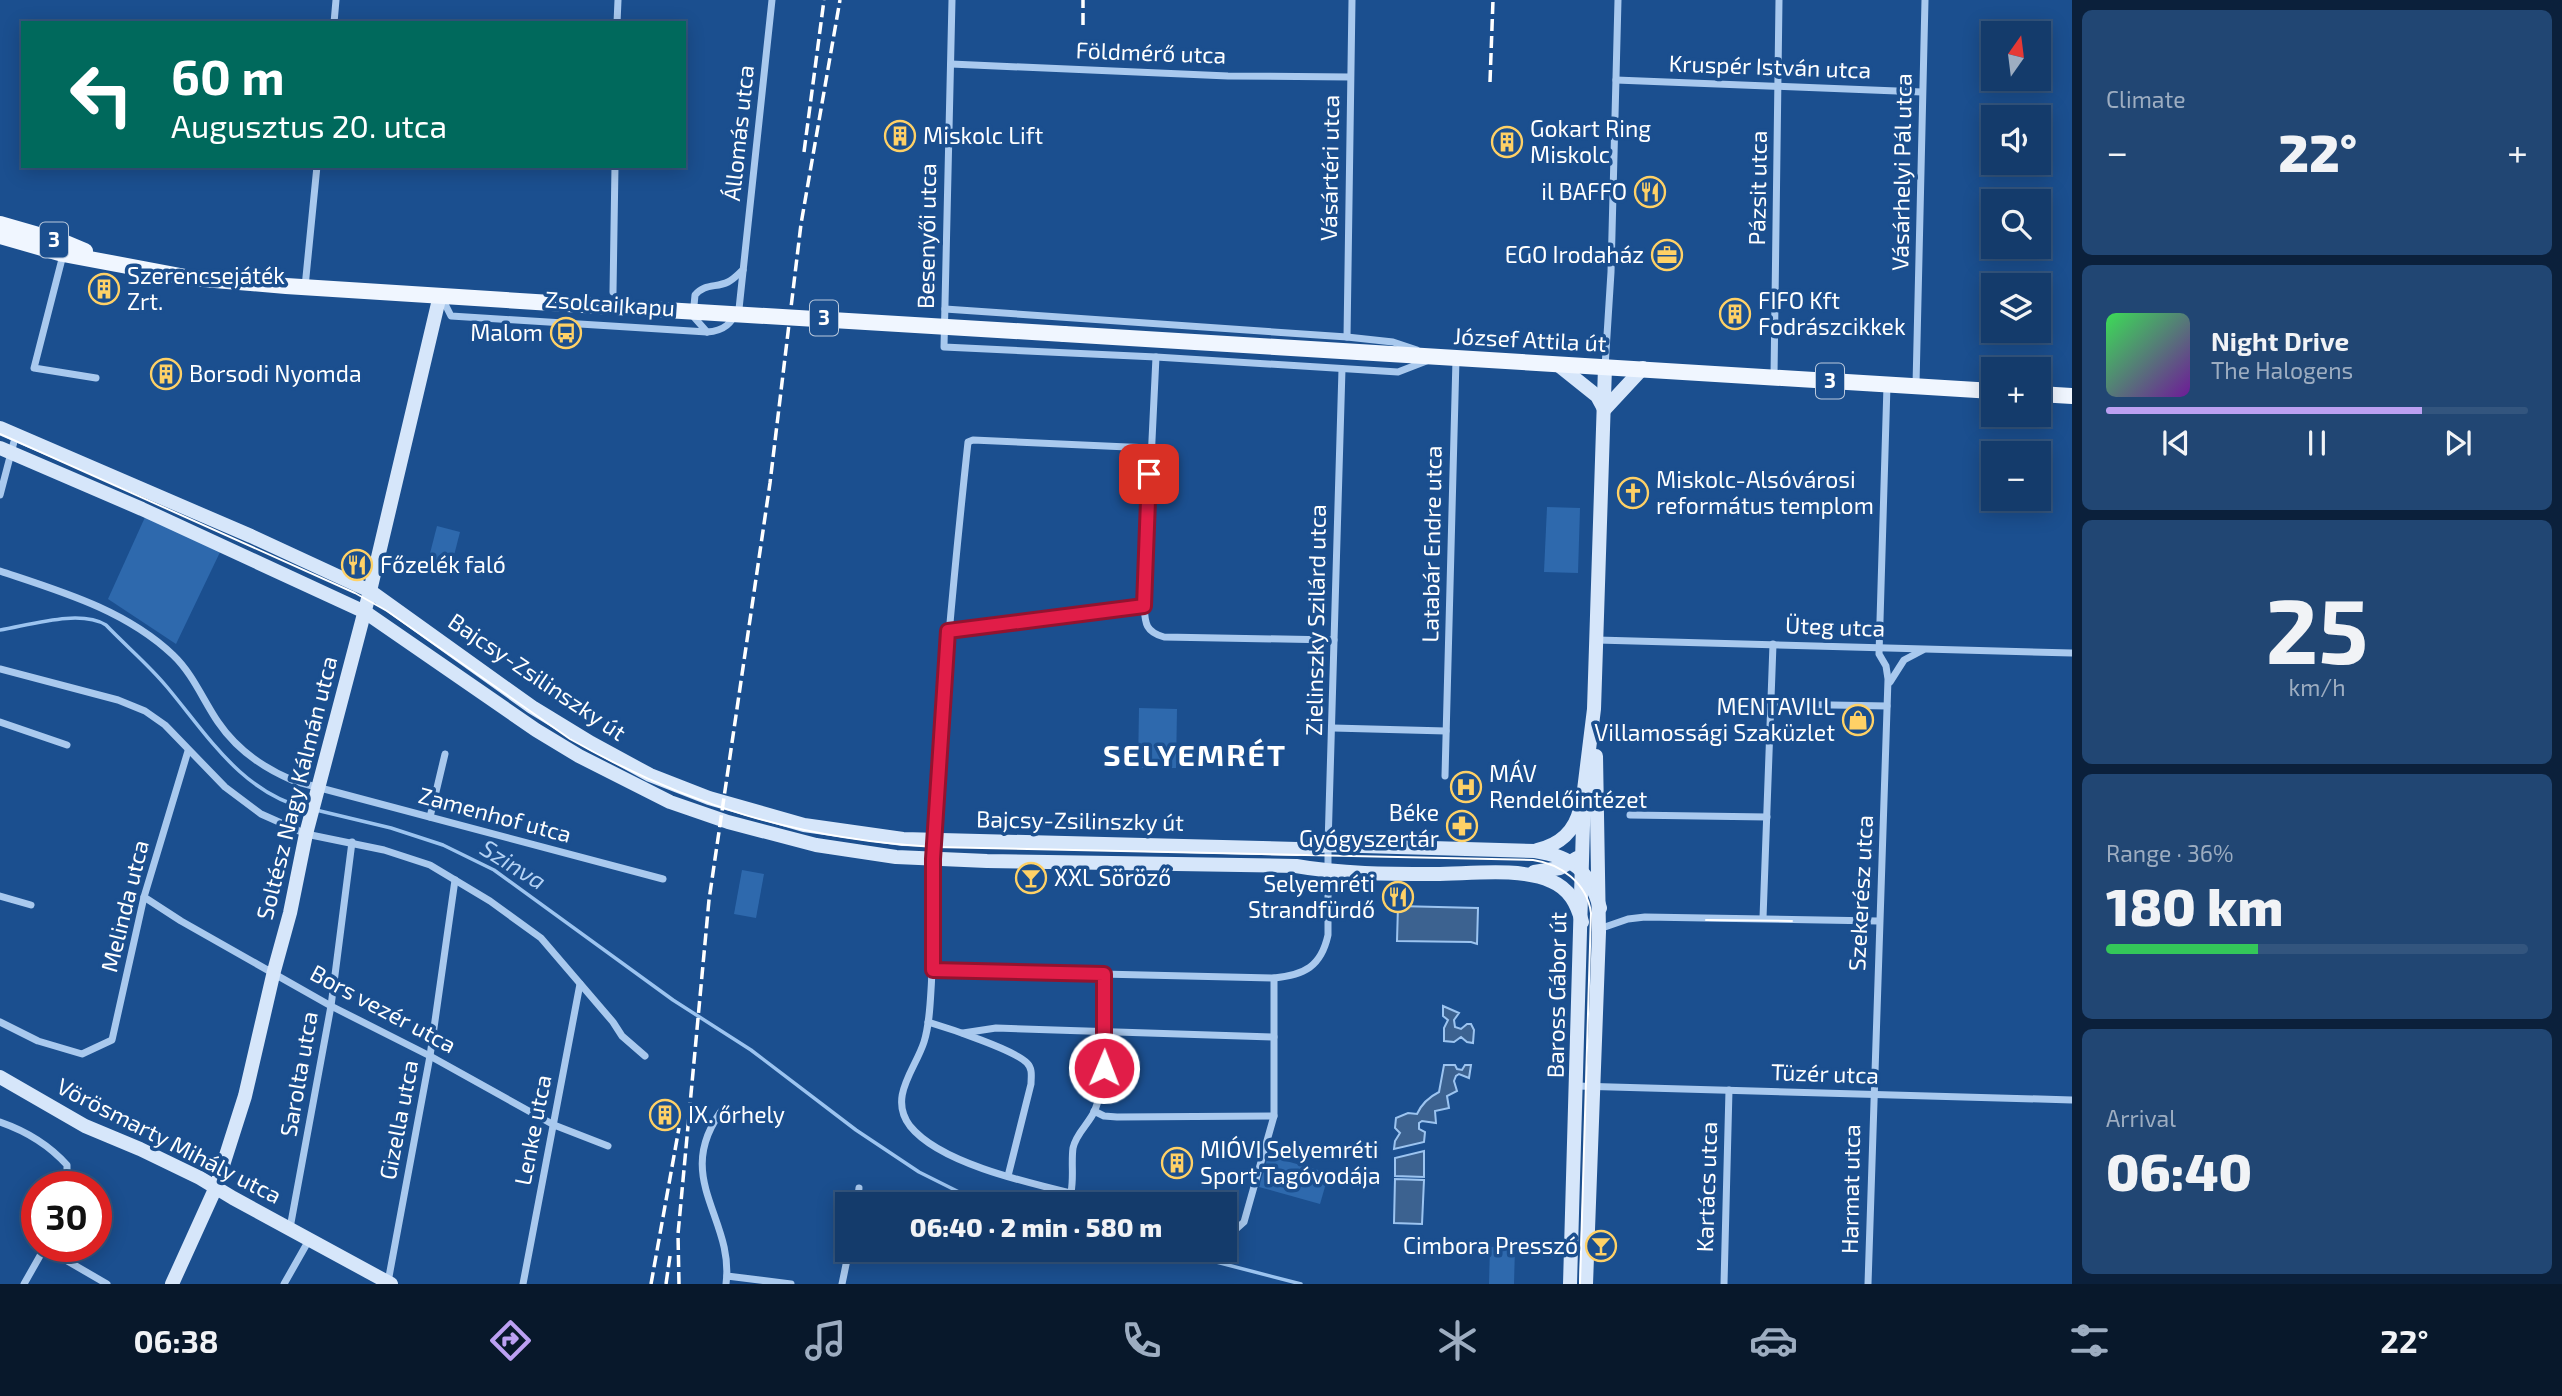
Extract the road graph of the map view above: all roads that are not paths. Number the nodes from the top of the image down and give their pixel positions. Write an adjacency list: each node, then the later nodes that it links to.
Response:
1 (336, 0): 9 (street)
2 (618, 0): 10 (street)
3 (772, 0): 22 (street, Állomás utca)
4 (952, 0): 11 (street, Besenyői utca)
5 (1352, 0): 12 (street, Vásártéri utca)
6 (1618, 0): 13 (street)
7 (1779, 0): 14 (street, Pázsit utca)
8 (1925, 0): 15 (street, Vásárhelyi Pál utca)
9 (334, 21)
10 (617, 21)
11 (951, 64): 12 (street, Földmérő utca); 26 (street, Besenyői utca)
12 (1350, 77): 29 (street, Vásártéri utca)
13 (1616, 80): 14 (street, Kruspér István utca); 34 (street)
14 (1778, 87): 15 (street, Kruspér István utca); 37 (street, Pázsit utca)
15 (1922, 92): 40 (street, Vásárhelyi Pál utca)
16 (317, 168): 23 (street)
17 (615, 168): 24 (street)
18 (0, 224): 21 (main road, Zsolcai kapu / 3)
19 (0, 236): 20 (main road, Zsolcai kapu / 3)
20 (63, 254): 21 (main road, Zsolcai kapu / 3); 38 (street)
21 (106, 261): 23 (main road, Zsolcai kapu / 3)
22 (743, 270): 27 (street); 27 (street)
23 (305, 287): 25 (main road, Zsolcai kapu / 3)
24 (613, 292)
25 (440, 295): 27 (street, Zsolcai kapu); 28 (main road, Zsolcai kapu / 3, bridge); 51 (street, Soltész Nagy Kálmán utca)
26 (945, 309): 29 (street); 30 (street, Besenyői utca)
27 (708, 332)
28 (1064, 334): 31 (main road, József Attila út / 3)
29 (1347, 337): 31 (street)
30 (1156, 357): 36 (street); 47 (street)
31 (1436, 358): 32 (main road, József Attila út / 3); 36 (street)
32 (1456, 358): 33 (main road, József Attila út / 3); 68 (street, Latabár Endre utca)
33 (1557, 364): 34 (main road, József Attila út / 3); 44 (street)
34 (1605, 367): 35 (main road, József Attila út / 3); 44 (street, Baross Gábor út)
35 (1643, 368): 37 (main road, József Attila út / 3); 44 (street)
36 (1342, 369): 55 (street, Zielinszky Szilárd utca)
37 (1774, 377): 39 (main road, József Attila út / 3)
38 (96, 378)
39 (1887, 384): 40 (main road, József Attila út / 3); 58 (street, Szekerész utca)
40 (1916, 386): 41 (main road, József Attila út / 3)
41 (1981, 390)
42 (2051, 395): 43 (main road)
43 (2072, 396)
44 (1604, 410): 56 (street, Baross Gábor út)
45 (0, 428): 46 (street, Bajcsy-Zsilinszky út)
46 (16, 434): 48 (street); 51 (street, Bajcsy-Zsilinszky út)
47 (1150, 448): 52 (street); 54 (street)
48 (5, 449): 49 (street); 53 (street, Bajcsy-Zsilinszky út)
49 (0, 495)
50 (0, 571): 73 (street, Zamenhof utca)
51 (370, 592): 53 (street, Soltész Nagy Kálmán utca); 80 (street, Bajcsy-Zsilinszky út)
52 (1144, 606): 54 (street); 55 (street)
53 (365, 611): 73 (street, Soltész Nagy Kálmán utca); 84 (street, Bajcsy-Zsilinszky út)
54 (948, 631): 80 (street)
55 (1334, 640): 67 (street, Zielinszky Szilárd utca)
56 (1597, 640): 57 (street, Üteg utca); 65 (street, Baross Gábor út)
57 (1773, 644): 58 (street, Üteg utca); 63 (street)
58 (1879, 647): 59 (street, Üteg utca); 62 (street, Szekerész utca)
59 (1934, 649): 60 (street, Üteg utca); 62 (street, Szekerész utca)
60 (2072, 653)
61 (0, 670): 70 (street)
62 (1888, 693): 64 (street, Szekerész utca)
63 (1771, 704): 64 (street); 77 (street)
64 (1887, 706): 95 (street, Szekerész utca)
65 (1594, 709): 74 (street, Baross Gábor út); 78 (street, Baross Gábor út)
66 (0, 722): 69 (street)
67 (1333, 728): 68 (street); 82 (street, Zielinszky Szilárd utca)
68 (1446, 732): 72 (street, Latabár Endre utca)
69 (67, 745)
70 (188, 751): 79 (street); 91 (street, Melinda utca)
71 (445, 754): 76 (street)
72 (1445, 776)
73 (316, 794): 76 (street, Zamenhof utca); 79 (street, Soltész Nagy Kálmán utca)
74 (1584, 794): 83 (street); 85 (street, Baross Gábor út)
75 (1630, 815): 77 (street)
76 (429, 817): 88 (street, Zamenhof utca)
77 (1768, 817): 94 (street)
78 (1598, 825): 85 (street); 93 (street, Baross Gábor út)
79 (307, 829): 81 (street); 99 (street, Soltész Nagy Kálmán utca)
80 (934, 841): 82 (street, Bajcsy-Zsilinszky út); 84 (street)
81 (352, 842): 89 (street); 103 (street, Sarolta utca)
82 (1328, 845): 83 (street, Bajcsy-Zsilinszky út); 86 (street, Zielinszky Szilárd utca)
83 (1535, 851): 85 (street, Bajcsy-Zsilinszky út)
84 (933, 859): 86 (street, Bajcsy-Zsilinszky út); 98 (street)
85 (1579, 862): 87 (street); 93 (street); 96 (street, Baross Gábor út)
86 (1328, 871): 87 (street, Bajcsy-Zsilinszky út); 101 (street, Zielinszky Szilárd utca)
87 (1513, 874): 96 (street, Bajcsy-Zsilinszky út)
88 (663, 879)
89 (455, 880): 102 (street); 109 (street, Gizella utca)
90 (0, 896): 92 (street)
91 (144, 897): 99 (street, Bors vezér utca); 105 (street, Melinda utca)
92 (31, 905)
93 (1600, 908): 97 (street, Baross Gábor út)
94 (1763, 918): 95 (street); 97 (street)
95 (1878, 921): 115 (street, Szekerész utca)
96 (1582, 922): 112 (street, Baross Gábor út)
97 (1600, 929): 113 (street, Baross Gábor út)
98 (933, 970): 100 (street, Zielinszky Szilárd utca); 104 (street)
99 (274, 971): 103 (street, Bors vezér utca); 125 (street, Soltész Nagy Kálmán utca)
100 (1104, 974): 101 (street, Zielinszky Szilárd utca); 106 (street)
101 (1274, 978): 108 (street)
102 (580, 984): 110 (street); 121 (street, Lenke utca)
103 (331, 1006): 109 (street, Bors vezér utca); 130 (street, Sarolta utca)
104 (928, 1021): 107 (street); 124 (street)
105 (0, 1023)
106 (1105, 1032): 107 (street); 108 (street); 118 (street)
107 (963, 1033): 124 (street)
108 (1274, 1037): 119 (street)
109 (430, 1056): 121 (street, Bors vezér utca); 136 (street, Gizella utca)
110 (645, 1056)
111 (0, 1077): 125 (street, Vörösmarty Mihály utca)
112 (1577, 1086): 113 (street, Tüzér utca); 144 (street, Baross Gábor út)
113 (1593, 1087): 114 (street, Tüzér utca); 145 (street, Baross Gábor út)
114 (1729, 1090): 115 (street, Tüzér utca); 146 (street, Kartács utca)
115 (1873, 1094): 116 (street, Tüzér utca); 147 (street, Harmat utca)
116 (2072, 1100)
117 (725, 1106): 135 (street)
118 (1094, 1111): 119 (street); 128 (street)
119 (1274, 1116): 129 (street)
120 (0, 1122): 123 (street)
121 (554, 1125): 122 (street, Bors vezér utca); 141 (street, Lenke utca)
122 (608, 1146)
123 (67, 1171)
124 (1008, 1176): 128 (street)
125 (216, 1187): 130 (street, Vörösmarty Mihály utca); 139 (street, Soltész Nagy Kálmán utca)
126 (859, 1188): 127 (street)
127 (858, 1192)
128 (1071, 1192)
129 (1237, 1228)
130 (290, 1230): 131 (street, Vörösmarty Mihály utca)
131 (309, 1240): 136 (street, Vörösmarty Mihály utca); 140 (street)
132 (36, 1262): 137 (street)
133 (70, 1262): 138 (street)
134 (847, 1262): 143 (street)
135 (727, 1280): 142 (street)
136 (390, 1283)
137 (24, 1284)
138 (107, 1284)
139 (172, 1284)
140 (284, 1284)
141 (523, 1284)
142 (791, 1284)
143 (842, 1284)
144 (1570, 1284)
145 (1586, 1284)
146 (1724, 1284)
147 (1868, 1284)

